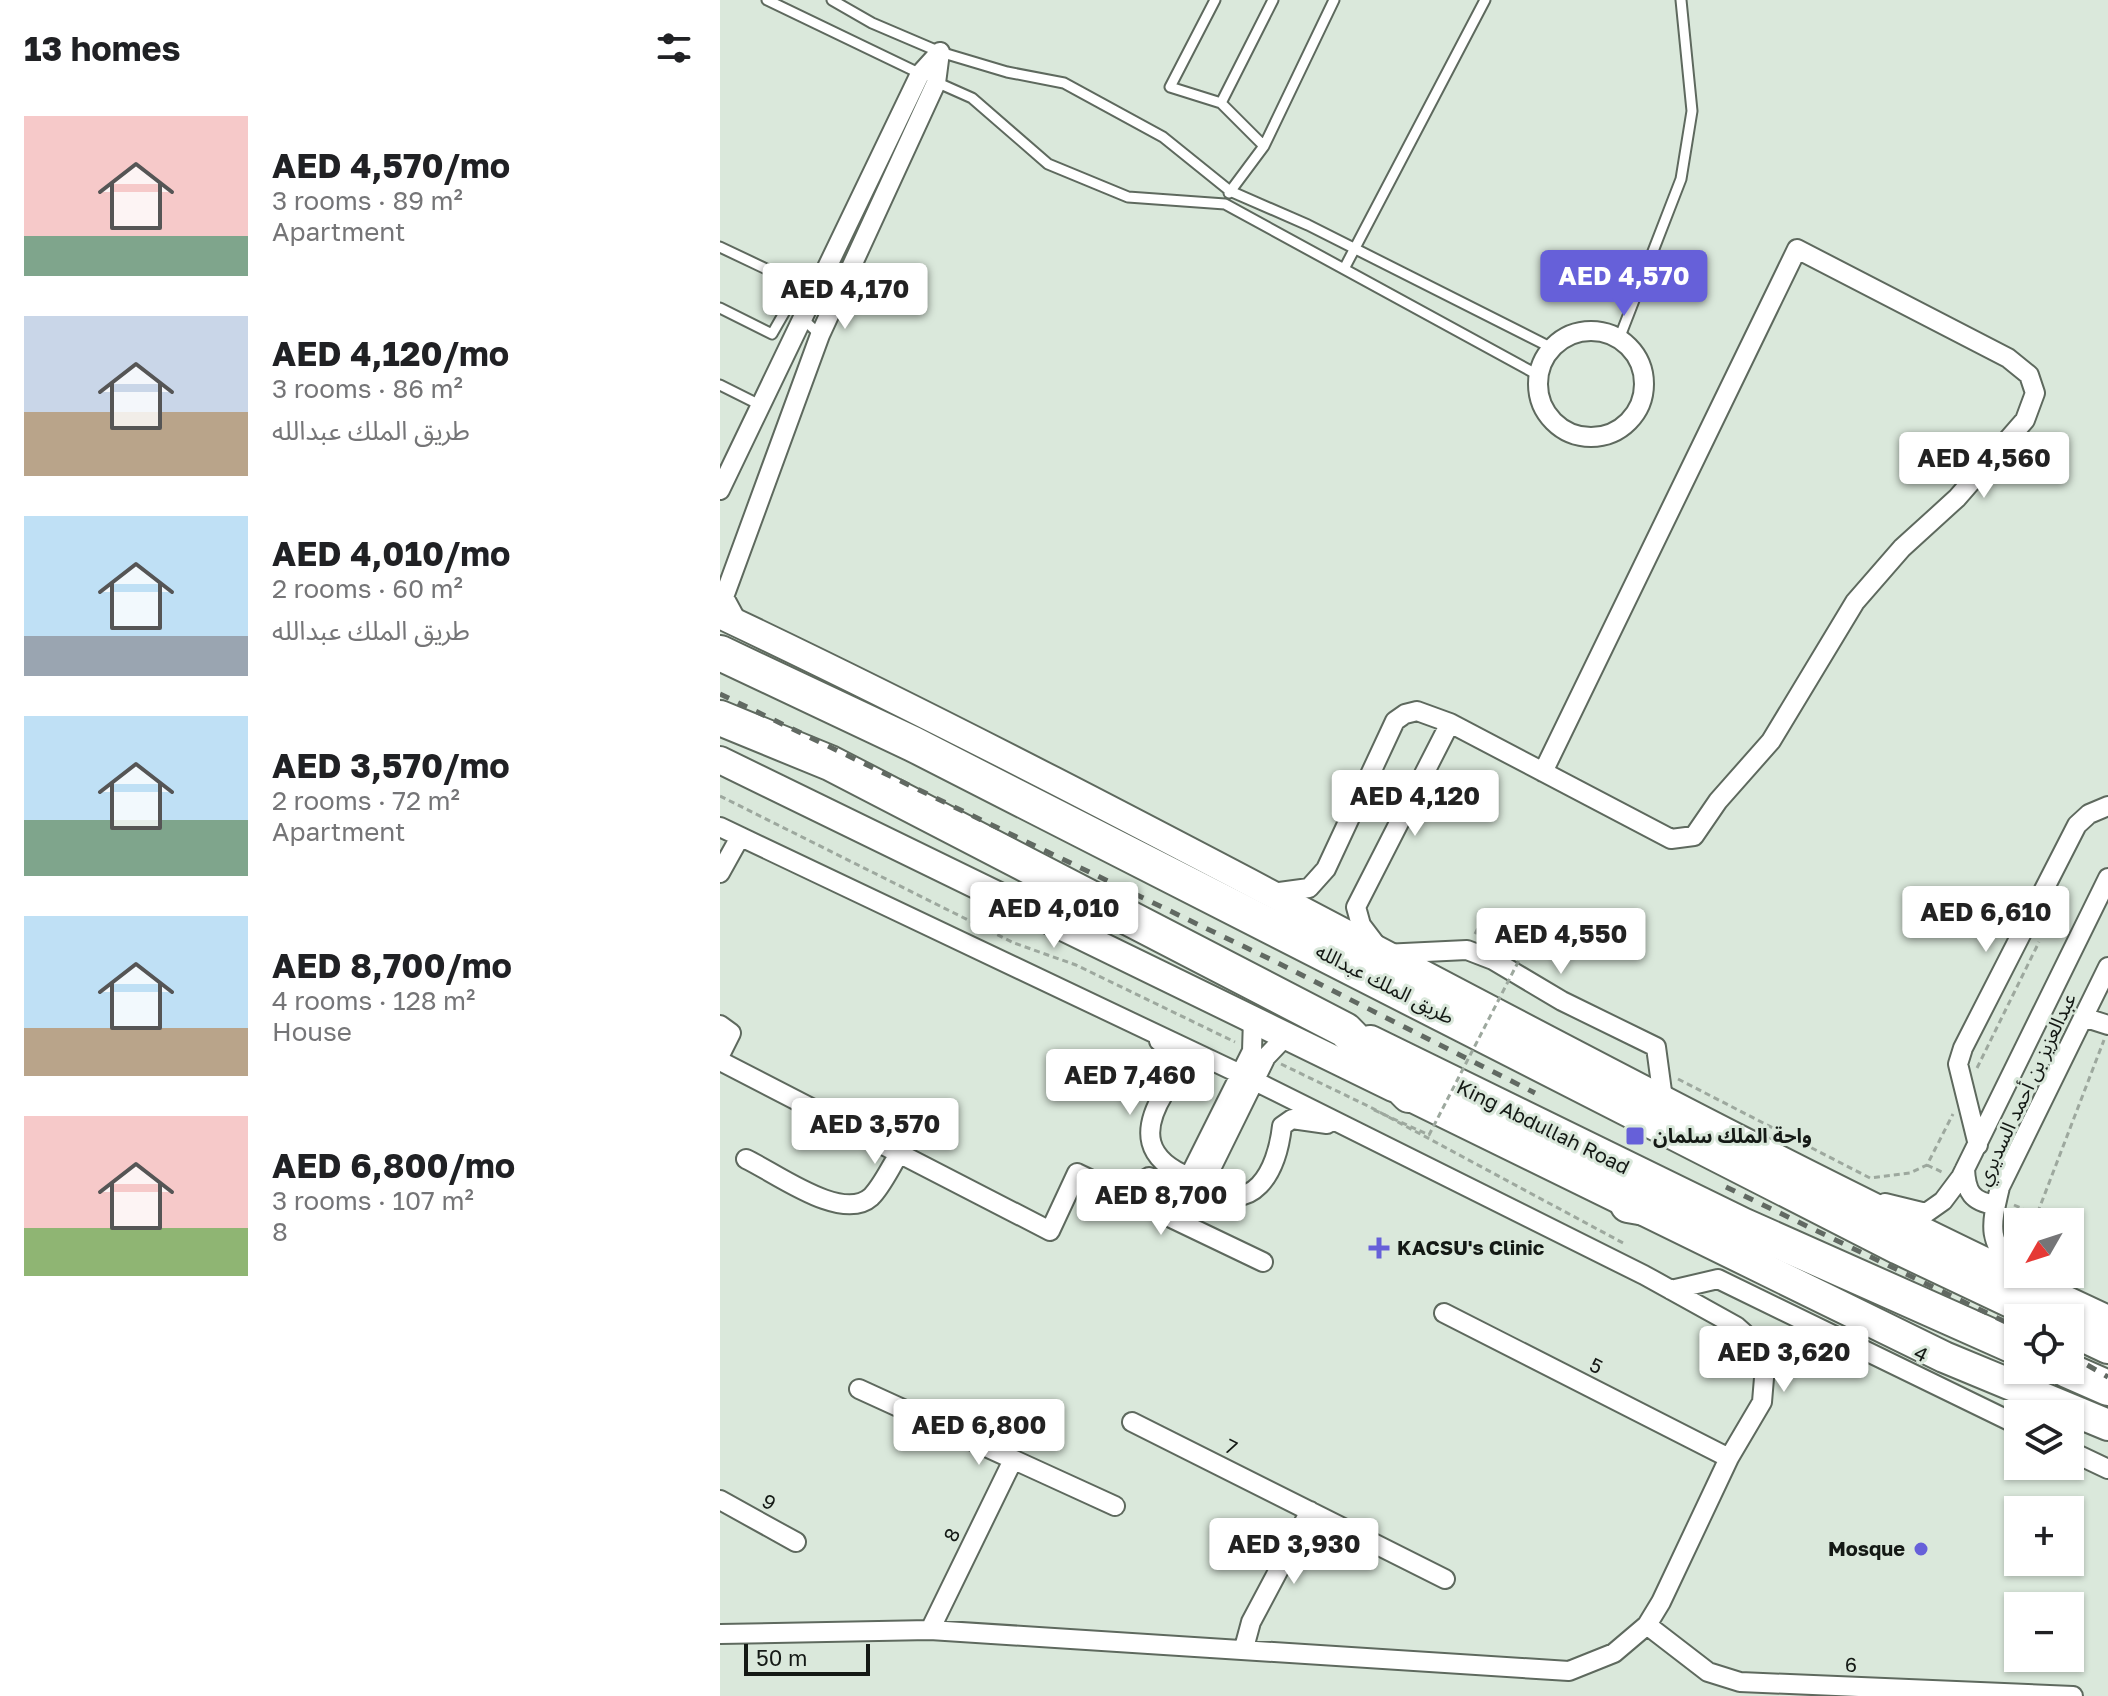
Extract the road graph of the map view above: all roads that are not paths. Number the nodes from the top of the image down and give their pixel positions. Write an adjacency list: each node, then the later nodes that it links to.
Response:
1 (767, 0): 9 (lane)
2 (832, 0): 8 (lane)
3 (1215, 0): 10 (lane)
4 (1273, 0): 10 (lane)
5 (1334, 0): 11 (lane)
6 (1485, 0): 15 (lane)
7 (1681, 0): 21 (lane)
8 (940, 52): 9 (street); 12 (lane)
9 (928, 78): 13 (lane); 19 (street); 20 (street)
10 (1221, 103): 11 (lane)
11 (1264, 146): 12 (lane)
12 (1230, 191): 13 (lane); 15 (lane)
13 (1225, 204): 16 (lane)
14 (720, 247): 17 (lane)
15 (1356, 248): 16 (lane); 22 (lane)
16 (1345, 267): 23 (lane)
17 (800, 285): 18 (lane); 19 (lane)
18 (720, 308)
19 (802, 318): 20 (lane); 25 (street)
20 (820, 335): 27 (street)
21 (1619, 339): 22 (street); 23 (street)
22 (1552, 348): 23 (street)
23 (1538, 375)
24 (720, 385): 25 (lane)
25 (760, 405): 26 (street)
26 (720, 490)
27 (729, 619): 38 (main road)
28 (720, 653): 69 (highway, طريق الملك عبدالله)
29 (720, 718): 46 (highway)
30 (1450, 723): 32 (street); 38 (street); 39 (street)
31 (720, 760): 42 (main road)
32 (1543, 772): 32 (street)
33 (2108, 806): 54 (street)
34 (720, 827): 35 (street)
35 (740, 837): 36 (street); 43 (street)
36 (720, 873)
37 (2108, 878): 54 (street, عبدالعزيز بن أحمد السديري)
38 (1266, 893): 39 (main road)
39 (1383, 954): 51 (main road); 51 (street)
40 (2108, 967): 41 (street, عبدالعزيز بن أحمد السديري)
41 (2083, 1017): 45 (street); 61 (street, عبدالعزيز بن أحمد السديري)
42 (1253, 1018): 47 (main road); 48 (street)
43 (1130, 1021): 50 (street); 58 (street)
44 (720, 1025): 49 (street)
45 (2108, 1027)
46 (1345, 1030): 52 (highway); 63 (highway, King Abdullah Road)
47 (1287, 1035): 48 (street); 52 (main road)
48 (1259, 1054): 50 (street)
49 (720, 1058): 55 (street)
50 (1248, 1077): 53 (street); 58 (street)
51 (1669, 1088): 59 (main road)
52 (1409, 1095): 62 (main road)
53 (1354, 1130): 58 (street); 68 (street)
54 (1978, 1145): 57 (street, عبدالعزيز بن أحمد السديري)
55 (899, 1154): 56 (street); 60 (street)
56 (746, 1159)
57 (1965, 1169): 59 (street, عبدالعزيز بن أحمد السديري); 61 (street)
58 (1189, 1183): 60 (street)
59 (1854, 1196): 66 (main road)
60 (1136, 1202): 65 (street)
61 (2003, 1204): 64 (street, عبدالعزيز بن أحمد السديري)
62 (1628, 1205): 63 (highway); 80 (main road)
63 (1742, 1225): 73 (highway)
64 (2004, 1255)
65 (1263, 1262)
66 (2004, 1267)
67 (2047, 1288): 71 (main road)
68 (1671, 1290): 78 (street, 4); 81 (street)
69 (2019, 1304)
70 (1444, 1313): 81 (street, 5)
71 (2108, 1319)
72 (2084, 1335): 74 (highway)
73 (2004, 1342)
74 (2108, 1346)
75 (2084, 1377): 76 (highway)
76 (2108, 1388)
77 (859, 1389): 83 (street)
78 (2004, 1418)
79 (1132, 1422): 87 (street, 7)
80 (2108, 1425)
81 (1729, 1458): 90 (street)
82 (2084, 1458): 84 (street)
83 (1013, 1460): 86 (street); 91 (street, 8)
84 (2108, 1469)
85 (720, 1500): 88 (street, 9)
86 (1115, 1506)
87 (1310, 1511): 89 (street, 7); 93 (street)
88 (796, 1542)
89 (1445, 1579)
90 (1647, 1625): 93 (street); 94 (street, 6)
91 (930, 1630): 92 (street); 93 (street)
92 (720, 1634)
93 (1244, 1648)
94 (2073, 1696)

